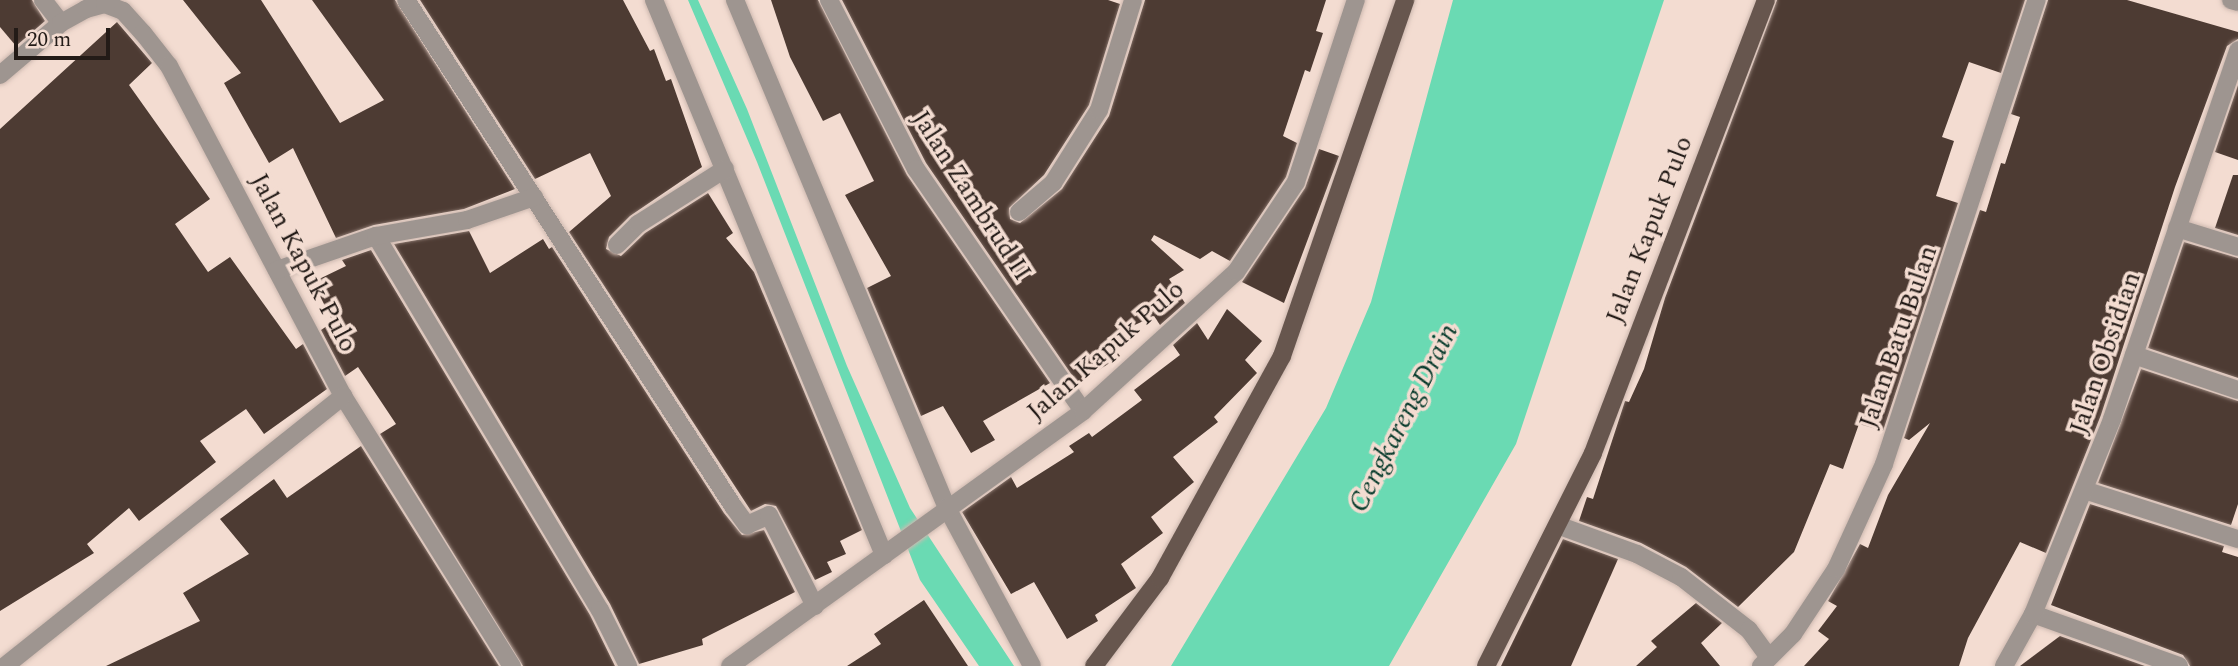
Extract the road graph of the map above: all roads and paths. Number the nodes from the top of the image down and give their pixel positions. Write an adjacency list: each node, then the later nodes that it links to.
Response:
1 (43, 0): 14 (street)
2 (405, 0): 18 (street)
3 (654, 0): 17 (street)
4 (735, 0): 30 (street)
5 (829, 0): 28 (street, Jalan Zambrud II)
6 (1133, 0): 19 (street)
7 (1356, 0): 28 (street, Jalan Kapuk Pulo)
8 (1405, 0): 42 (main road)
9 (1766, 0): 31 (main road, Jalan Kapuk Pulo)
10 (2037, 0): 36 (street, Jalan Batu Bulan)
11 (2231, 0): 12 (street)
12 (2238, 2)
13 (123, 6): 14 (street, Jalan Kapuk Pulo); 24 (street, Jalan Kapuk Pulo)
14 (61, 23): 16 (street, Jalan Kapuk Pulo)
15 (2238, 50): 20 (street, Jalan Obsidian)
16 (0, 75)
17 (725, 169): 22 (street); 33 (street)
18 (534, 197): 21 (street); 34 (street)
19 (1019, 212)
20 (2176, 228): 23 (street); 25 (street, Jalan Obsidian)
21 (376, 236): 24 (street); 39 (street)
22 (617, 244)
23 (2238, 247)
24 (276, 270): 27 (street, Jalan Kapuk Pulo)
25 (2134, 355): 26 (street); 29 (street, Jalan Obsidian)
26 (2238, 390)
27 (343, 396): 37 (street); 38 (street, Jalan Kapuk Pulo)
28 (1083, 411): 30 (street, Jalan Kapuk Pulo)
29 (2084, 490): 32 (street); 35 (street, Jalan Obsidian)
30 (947, 508): 33 (street, Jalan Kapuk Pulo); 41 (street)
31 (1560, 526): 36 (street); 43 (main road, Jalan Kapuk Pulo)
32 (2238, 540)
33 (884, 555): 34 (street, Jalan Kapuk Pulo)
34 (815, 606): 40 (street, Jalan Kapuk Pulo)
35 (2033, 614): 44 (street, Jalan Obsidian); 45 (street)
36 (1765, 662)
37 (5, 666)
38 (512, 666)
39 (628, 666)
40 (730, 666)
41 (1031, 666)
42 (1094, 666)
43 (1486, 666)
44 (2004, 666)
45 (2179, 666)

